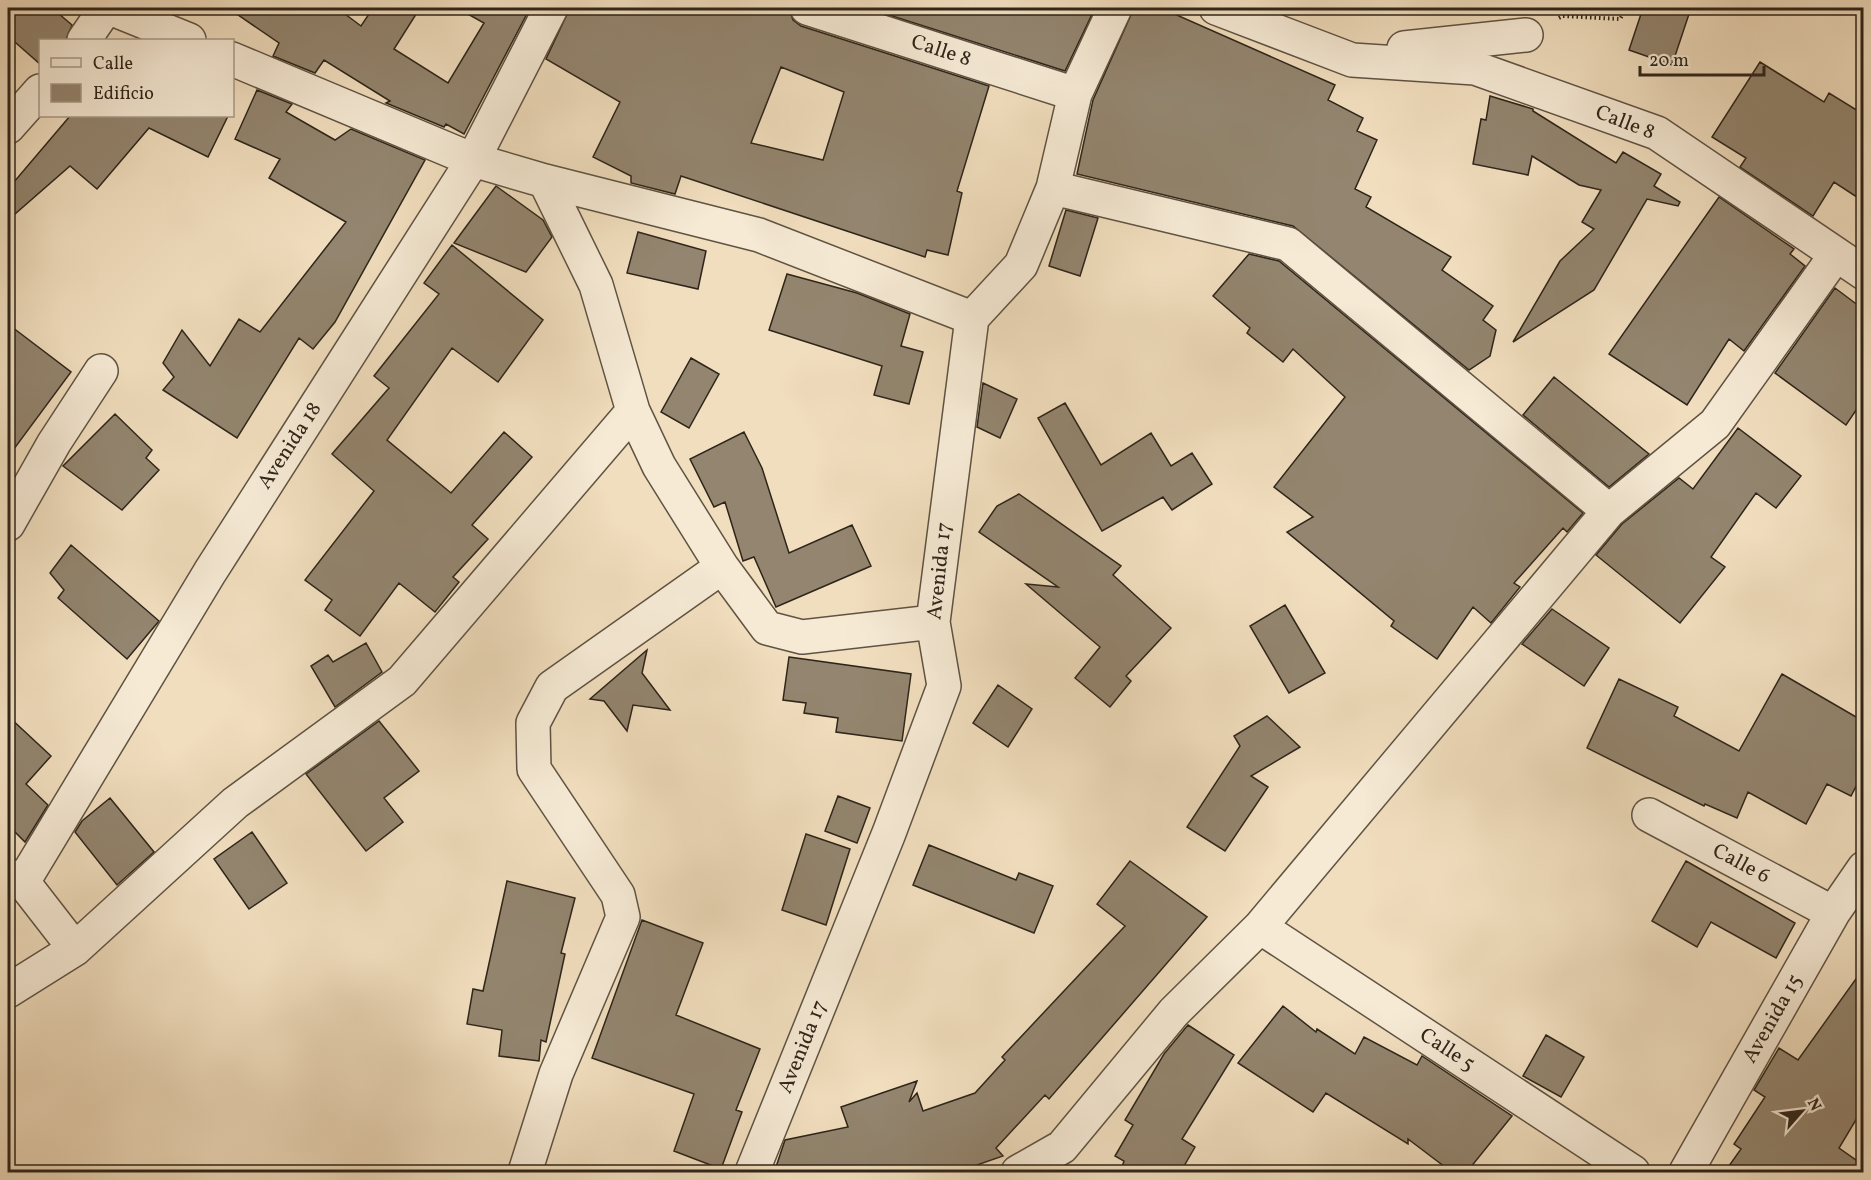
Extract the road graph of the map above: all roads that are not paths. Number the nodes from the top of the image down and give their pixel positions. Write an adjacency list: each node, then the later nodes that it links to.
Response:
1 (108, 8): 7 (street); 8 (street)
2 (551, 8): 14 (street, Avenida 18)
3 (807, 8): 12 (street, Calle 8)
4 (1115, 8): 12 (street)
5 (1216, 8): 10 (street, Calle 8)
6 (1526, 35): 10 (street)
7 (85, 39)
8 (186, 39)
9 (234, 60): 14 (street)
10 (1352, 60): 17 (street, Calle 8)
11 (39, 92): 13 (street)
12 (1075, 94): 16 (street)
13 (8, 127)
14 (473, 159): 15 (street); 28 (street, Avenida 18)
15 (545, 181): 19 (street); 21 (street)
16 (1053, 188): 19 (street); 22 (street)
17 (1835, 256): 18 (street, Calle 8); 22 (street)
18 (1863, 273)
19 (972, 318): 25 (street, Avenida 17)
20 (101, 371): 23 (street)
21 (633, 411): 24 (street); 31 (street)
22 (1609, 511): 30 (street)
23 (8, 524)
24 (722, 567): 25 (street); 33 (street)
25 (933, 622): 34 (street, Avenida 17)
26 (1649, 815): 29 (street, Calle 6)
27 (1863, 868): 29 (street, Avenida 15)
28 (15, 879): 31 (street)
29 (1833, 914): 37 (street, Avenida 15)
30 (1260, 927): 35 (street); 36 (street, Calle 5)
31 (75, 948): 32 (street)
32 (8, 991)
33 (525, 1173)
34 (752, 1173)
35 (1018, 1173)
36 (1633, 1173)
37 (1686, 1173)

